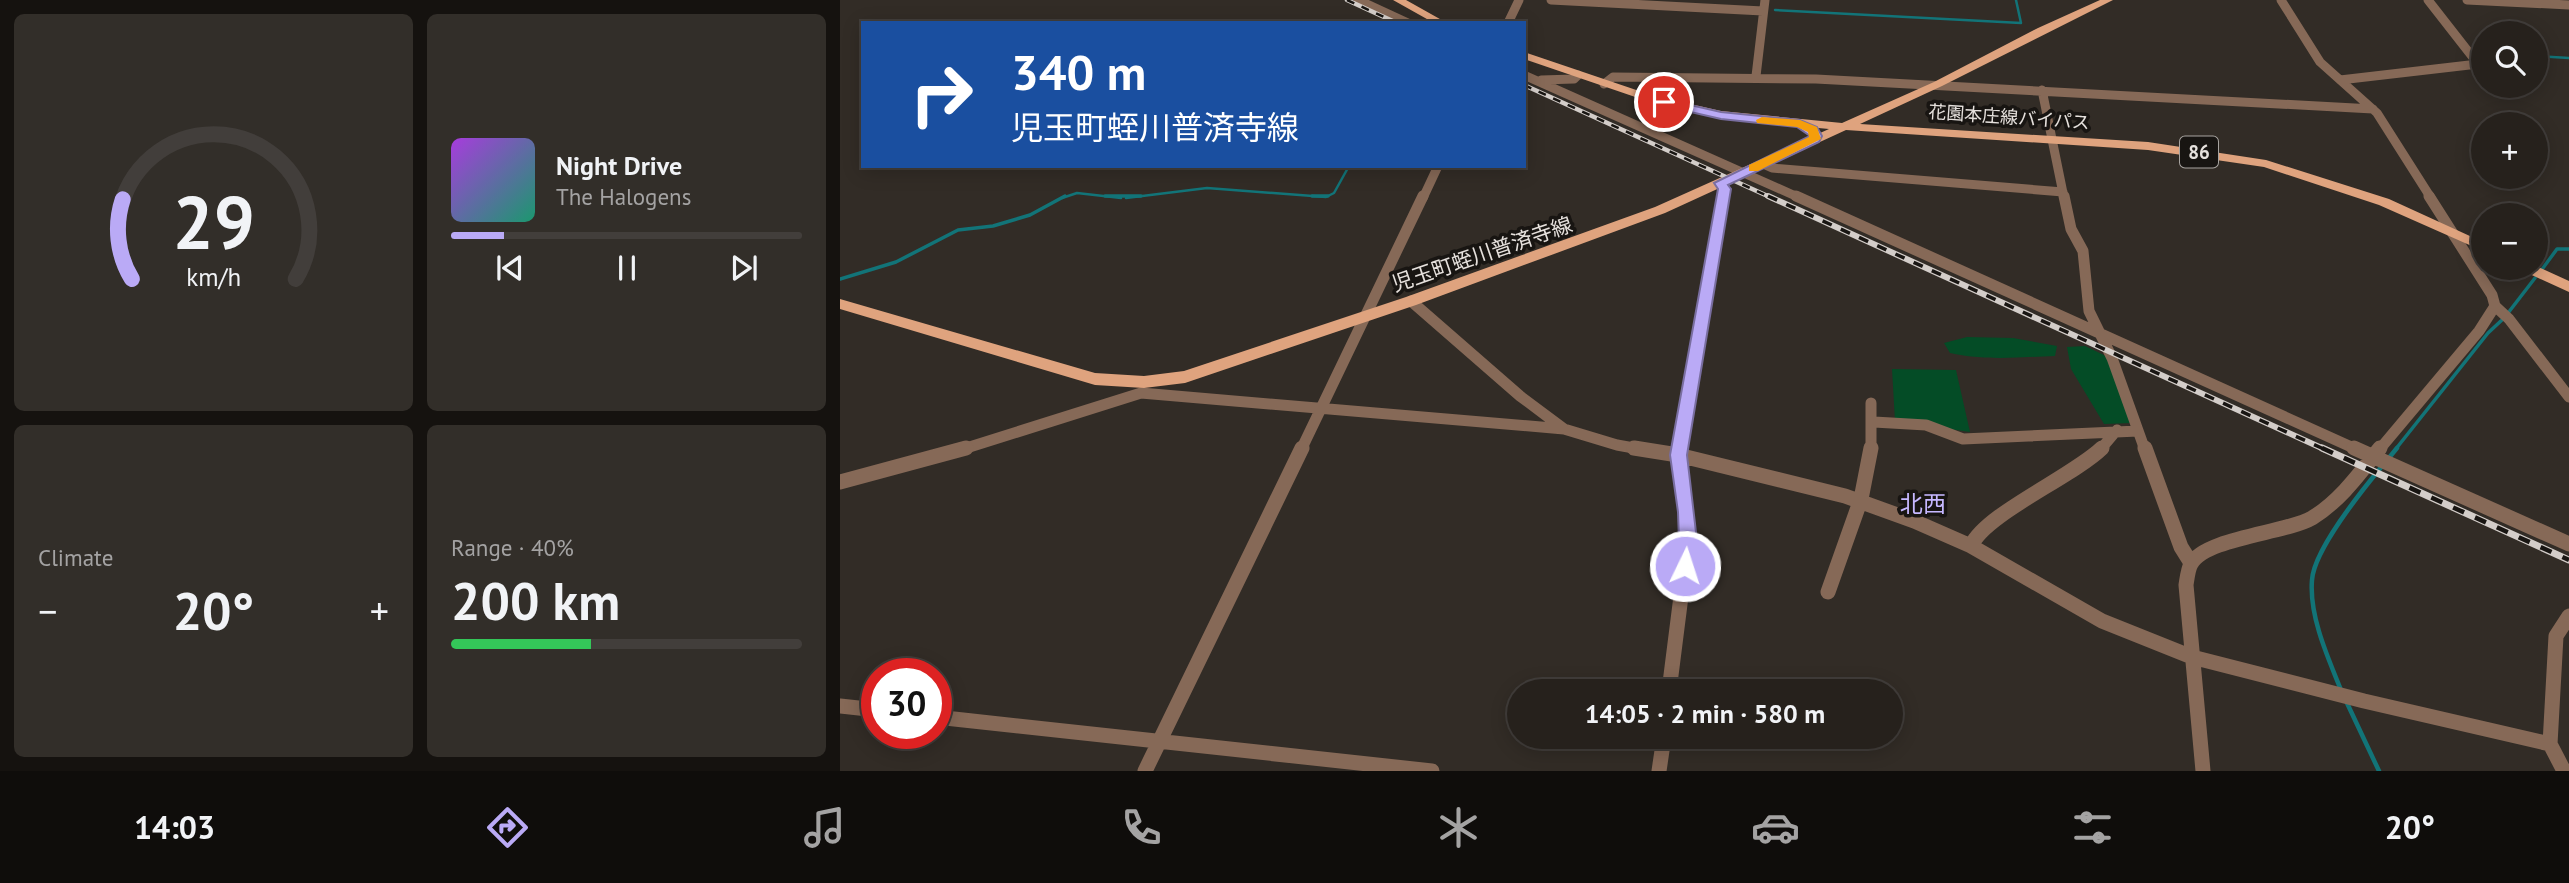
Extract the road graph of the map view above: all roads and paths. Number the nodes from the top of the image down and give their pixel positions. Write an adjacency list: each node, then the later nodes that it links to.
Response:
1 (1358, 0): 13 (street)
2 (1398, 0): 14 (main road)
3 (1519, 0): 15 (street)
4 (1551, 0): 10 (street)
5 (1765, 0): 12 (street)
6 (2108, 0): 23 (main road, 児玉町蛭川普済寺線)
7 (2281, 0): 21 (street)
8 (2428, 0): 21 (street)
9 (2467, 0): 11 (street)
10 (1657, 3): 12 (street)
11 (2569, 5)
12 (1763, 11): 19 (street)
13 (1404, 21)
14 (1438, 21)
15 (1509, 21)
16 (1526, 56): 17 (main road, 花園本庄線バイパス / 86)
17 (1578, 75): 20 (street); 22 (main road, 花園本庄線バイパス / 86)
18 (1526, 76): 20 (street)
19 (1756, 76): 22 (street); 23 (street)
20 (1537, 80): 34 (street)
21 (2340, 80): 26 (street)
22 (1604, 84): 27 (main road, 花園本庄線バイパス / 86)
23 (1938, 84): 24 (street); 25 (main road, 児玉町蛭川普済寺線)
24 (2042, 90): 26 (street); 31 (street)
25 (1886, 108): 28 (main road, 児玉町蛭川普済寺線); 29 (main road)
26 (2373, 109): 37 (street)
27 (1800, 123): 28 (main road, 花園本庄線バイパス / 86); 30 (main road)
28 (1847, 126): 29 (main road, 花園本庄線バイパス / 86); 30 (main road, 児玉町蛭川普済寺線)
29 (1898, 129): 31 (main road, 花園本庄線バイパス / 86)
30 (1815, 139): 32 (main road, 児玉町蛭川普済寺線)
31 (2053, 140): 36 (street); 37 (main road, 花園本庄線バイパス / 86)
32 (1763, 164): 34 (main road, 児玉町蛭川普済寺線); 36 (street)
33 (1437, 168): 44 (street)
34 (1742, 172): 35 (main road, 児玉町蛭川普済寺線); 45 (street)
35 (1721, 183): 41 (main road, 児玉町蛭川普済寺線); 54 (street)
36 (2063, 192): 45 (street)
37 (2452, 233): 38 (main road, 花園本庄線バイパス / 86); 43 (street)
38 (2471, 242)
39 (2548, 277): 40 (main road)
40 (2569, 287)
41 (1410, 301): 44 (main road, 児玉町蛭川普済寺線); 51 (street)
42 (840, 303): 46 (main road, 児玉町蛭川普済寺線)
43 (2495, 306): 47 (street); 55 (street)
44 (1366, 317): 46 (main road, 児玉町蛭川普済寺線); 49 (street)
45 (2096, 330): 53 (street); 55 (street)
46 (1143, 388): 49 (street); 56 (street)
47 (2569, 397)
48 (1871, 403): 50 (street)
49 (1318, 410): 51 (street); 68 (street)
50 (1874, 422): 52 (street); 57 (street)
51 (1564, 429): 54 (street)
52 (2118, 430): 53 (street); 59 (street)
53 (2138, 431): 60 (street)
54 (1678, 455): 57 (street); 64 (street)
55 (2374, 456): 58 (street); 60 (street)
56 (840, 482)
57 (1860, 502): 59 (street); 61 (street)
58 (2569, 544)
59 (1971, 545): 63 (street)
60 (2191, 563): 63 (street)
61 (1828, 592)
62 (2569, 616): 69 (street)
63 (2192, 657): 69 (street); 74 (street)
64 (1671, 679)
65 (840, 706): 66 (street)
66 (861, 708)
67 (952, 718): 68 (street)
68 (1159, 741): 71 (street); 72 (street)
69 (2550, 744): 75 (street)
70 (1662, 749): 73 (street)
71 (1145, 771)
72 (1432, 771)
73 (1659, 771)
74 (2203, 771)
75 (2564, 771)

